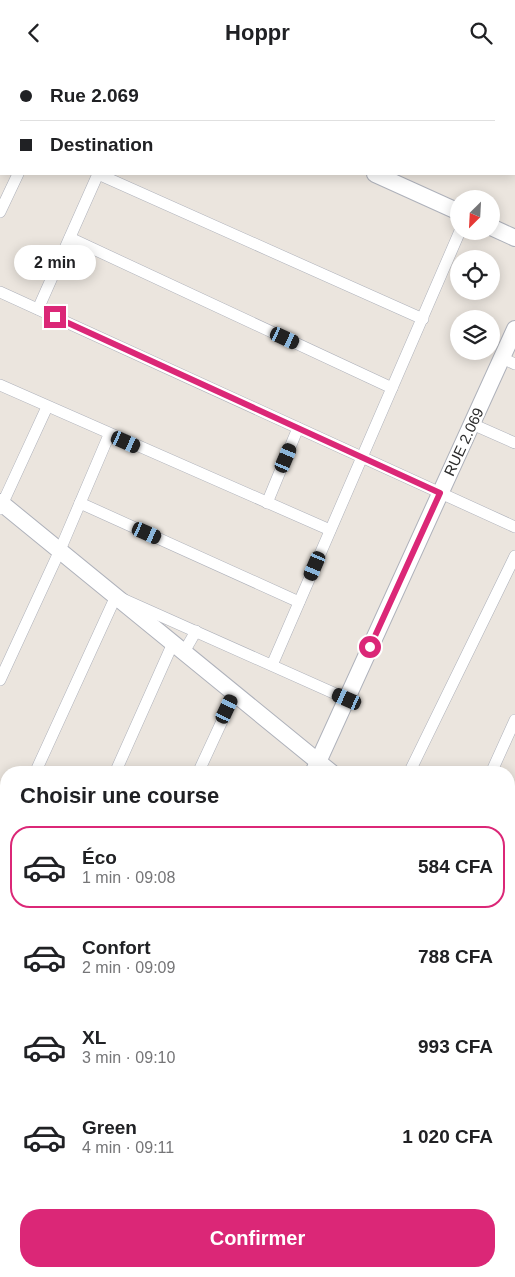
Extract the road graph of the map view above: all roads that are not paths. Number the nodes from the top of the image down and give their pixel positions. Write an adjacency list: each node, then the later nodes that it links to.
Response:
1 (18, 175): 6 (street)
2 (98, 175): 8 (street)
3 (100, 175): 13 (street)
4 (377, 175): 5 (street)
5 (450, 208)
6 (0, 212)
7 (500, 231): 9 (street)
8 (70, 238): 12 (street); 17 (street)
9 (515, 238)
10 (456, 240): 13 (street)
11 (0, 292): 12 (street)
12 (38, 309): 20 (street)
13 (423, 319): 17 (street)
14 (515, 329): 15 (street, RUE 2.069)
15 (508, 361): 19 (street, RUE 2.069)
16 (0, 385): 18 (street)
17 (392, 388): 23 (street)
18 (47, 407): 21 (street); 27 (street)
19 (472, 424): 22 (street); 24 (street, RUE 2.069)
20 (298, 428): 23 (street); 26 (street)
21 (109, 435): 25 (street); 26 (street)
22 (515, 443)
23 (362, 457): 24 (street); 29 (street)
24 (440, 493): 28 (street); 39 (street, RUE 2.069)
25 (80, 503): 30 (street); 33 (street)
26 (266, 503): 29 (street)
27 (1, 505): 30 (street)
28 (515, 527)
29 (330, 530): 33 (street)
30 (60, 551): 32 (street); 37 (street)
31 (515, 556): 46 (street)
32 (116, 596): 34 (street); 35 (street); 41 (street)
33 (299, 602): 36 (street)
34 (196, 631): 35 (street); 36 (street)
35 (179, 647): 38 (street); 42 (street)
36 (272, 665): 39 (street)
37 (0, 680)
38 (235, 693): 43 (street); 44 (street)
39 (347, 699): 45 (street, RUE 2.069)
40 (515, 719): 47 (street)
41 (38, 766)
42 (119, 766)
43 (201, 766)
44 (315, 766)
45 (316, 766)
46 (412, 766)
47 (494, 766)

